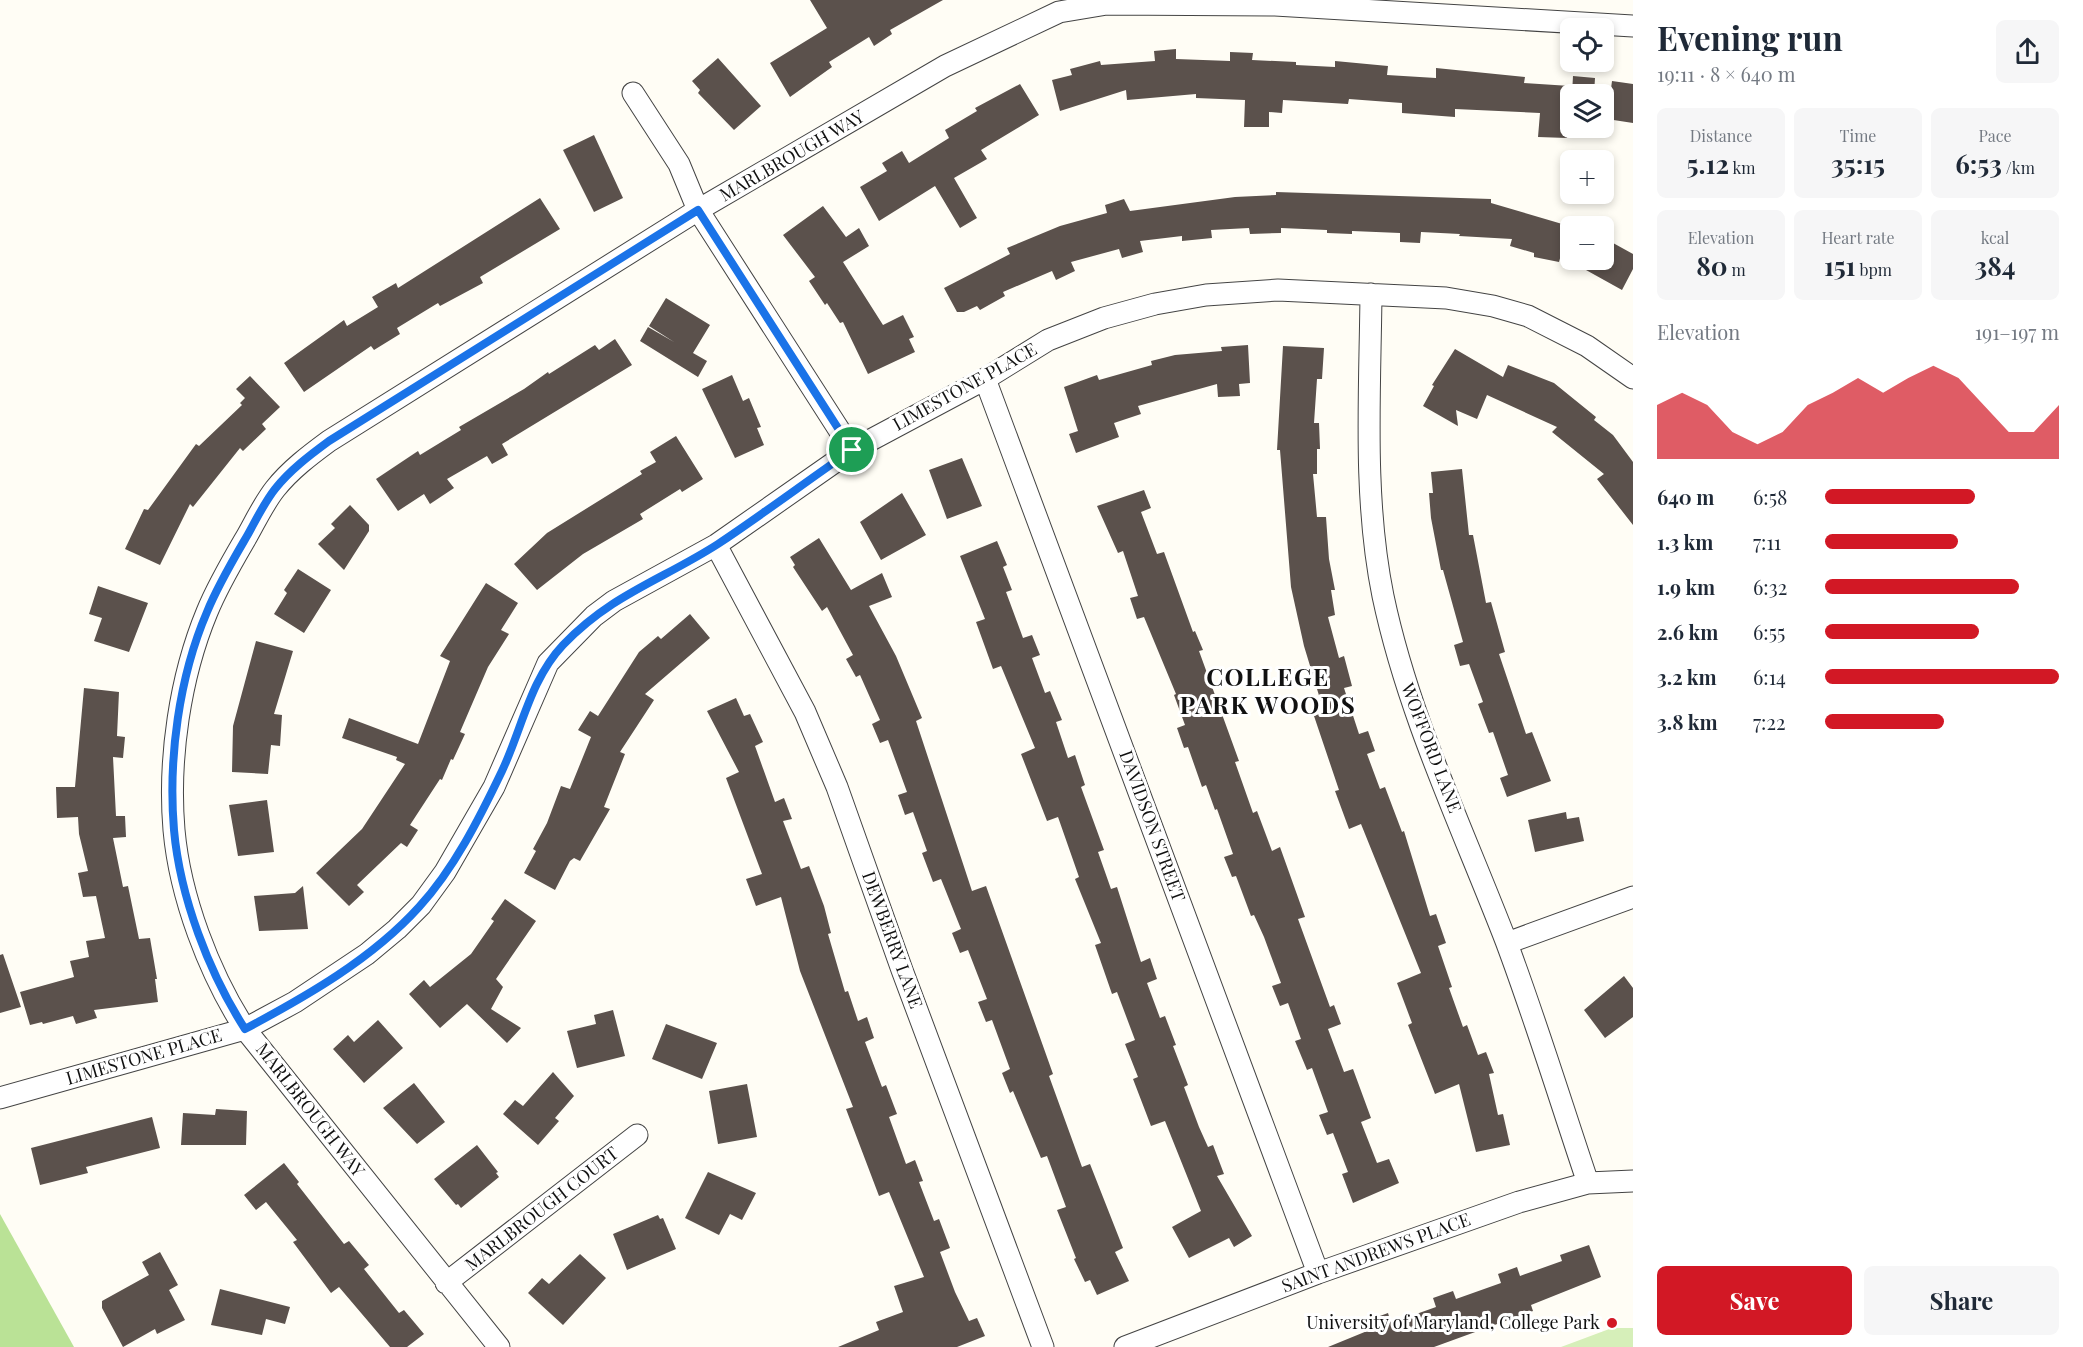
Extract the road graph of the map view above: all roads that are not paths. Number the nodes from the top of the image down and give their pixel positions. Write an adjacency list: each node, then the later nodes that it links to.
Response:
1 (1633, 26): 3 (street, MARLBROUGH WAY)
2 (633, 93): 3 (street)
3 (698, 210): 7 (street); 11 (street, MARLBROUGH WAY)
4 (1371, 294): 5 (street, LIMESTONE PLACE); 6 (street, LIMESTONE PLACE); 10 (street, WOFFORD LANE)
5 (1633, 378)
6 (985, 379): 7 (street, LIMESTONE PLACE); 16 (street, DAVIDSON STREET)
7 (852, 450): 8 (street, LIMESTONE PLACE)
8 (716, 545): 11 (street, LIMESTONE PLACE); 19 (street, DEWBERRY LANE)
9 (1633, 897): 10 (street)
10 (1507, 944): 15 (street, WOFFORD LANE)
11 (245, 1029): 12 (street, LIMESTONE PLACE); 17 (street, MARLBROUGH WAY)
12 (0, 1098)
13 (637, 1135): 17 (street, MARLBROUGH COURT)
14 (1633, 1181): 15 (street, SAINT ANDREWS PLACE)
15 (1588, 1183): 16 (street, SAINT ANDREWS PLACE)
16 (1318, 1273): 20 (street, SAINT ANDREWS PLACE)
17 (447, 1283): 18 (street, MARLBROUGH WAY)
18 (499, 1347)
19 (1042, 1347)
20 (1125, 1347)

